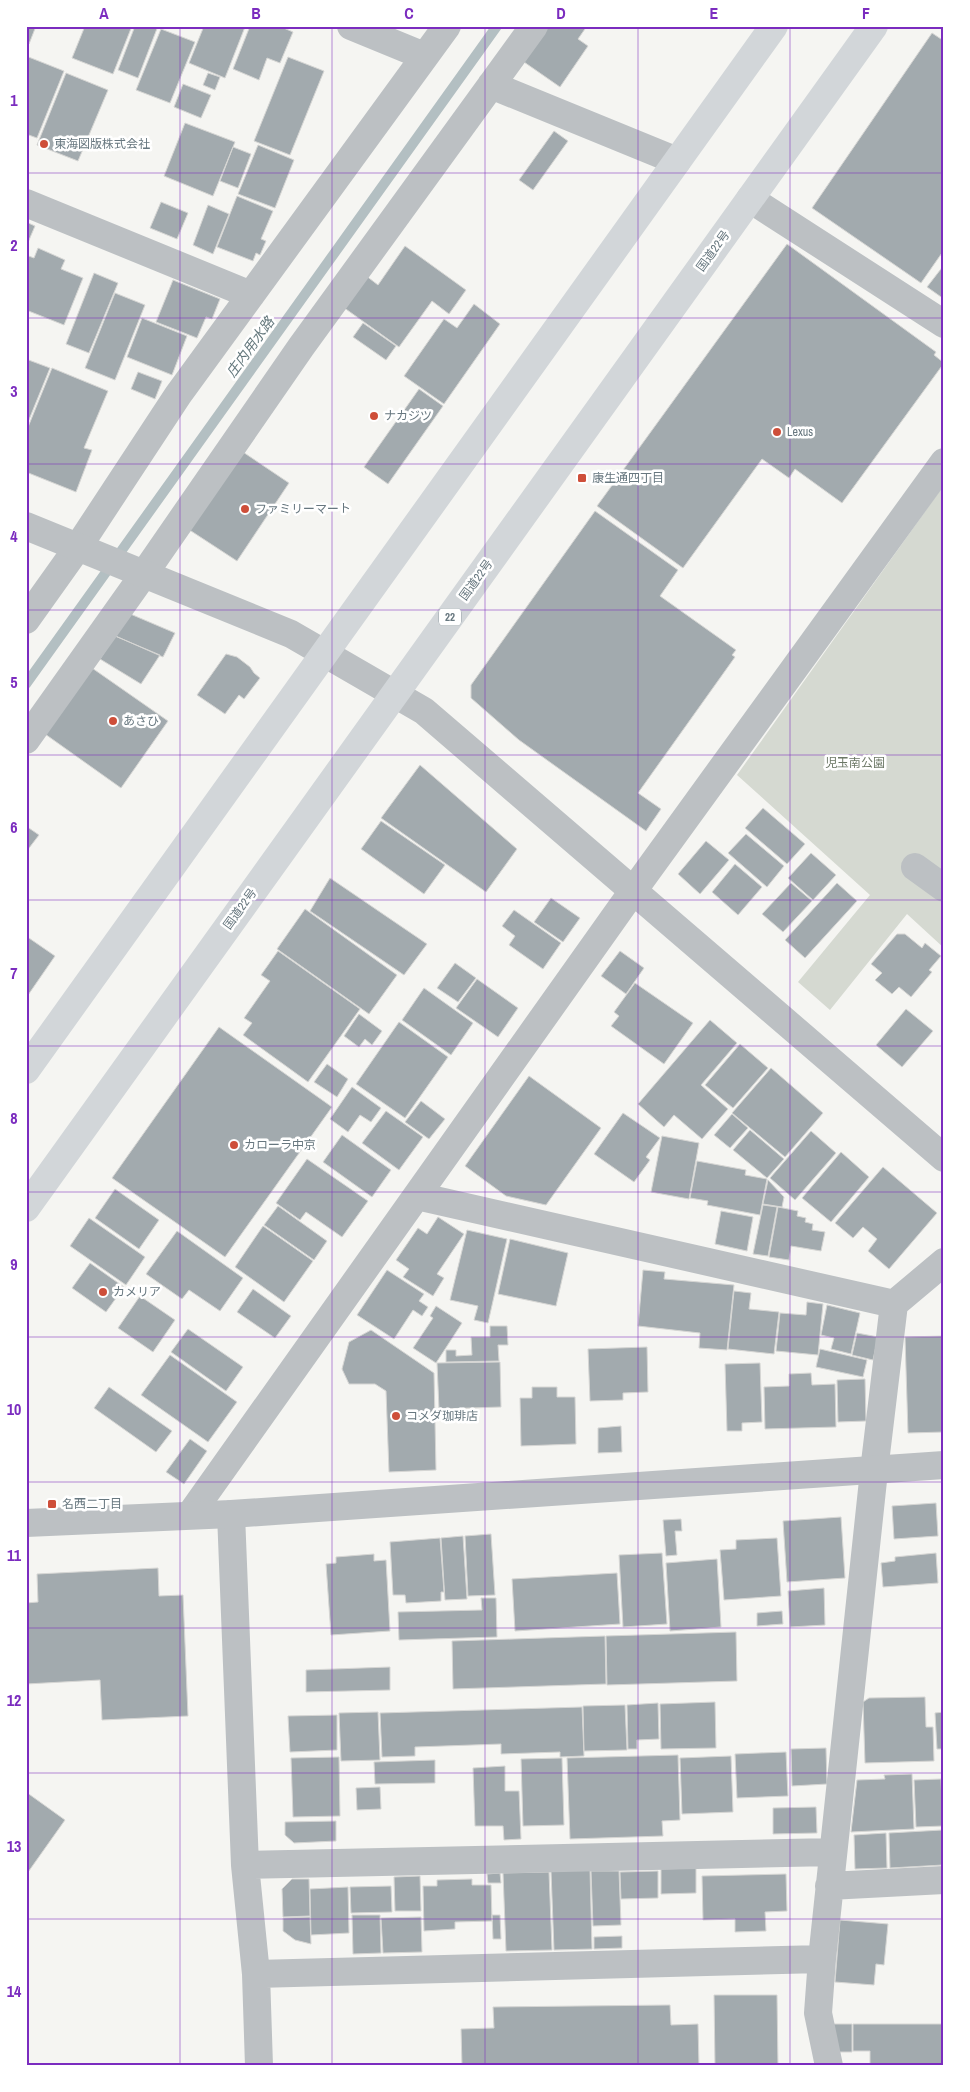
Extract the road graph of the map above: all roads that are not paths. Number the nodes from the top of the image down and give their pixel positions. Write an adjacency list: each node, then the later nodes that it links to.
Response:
1 (351, 26): 6 (street)
2 (446, 26): 6 (street)
3 (534, 26): 7 (street)
4 (774, 26): 8 (highway)
5 (874, 26): 9 (highway, 国道22号 / 22)
6 (424, 56): 11 (street)
7 (491, 85): 8 (street); 16 (street)
8 (677, 161): 18 (highway)
9 (750, 199): 12 (street); 19 (highway, 国道22号 / 22)
10 (26, 203): 11 (street)
11 (251, 295): 15 (street)
12 (944, 324)
13 (944, 462): 23 (street)
14 (26, 526): 15 (street)
15 (84, 550): 16 (street); 17 (street)
16 (136, 571): 18 (street); 20 (street)
17 (26, 620)
18 (324, 654): 19 (street); 24 (highway)
19 (394, 694): 23 (street); 27 (highway, 国道22号 / 22)
20 (26, 740)
21 (915, 867): 22 (street)
22 (944, 888)
23 (633, 891): 25 (street); 26 (street)
24 (26, 1070)
25 (944, 1158)
26 (417, 1196): 29 (street); 33 (street)
27 (26, 1208)
28 (944, 1262): 29 (street)
29 (894, 1304): 31 (street)
30 (944, 1465): 31 (street)
31 (874, 1471): 32 (street); 35 (street)
32 (231, 1514): 33 (street); 36 (street)
33 (190, 1515): 34 (street)
34 (26, 1523)
35 (833, 1852): 36 (street); 38 (street)
36 (245, 1865): 40 (street)
37 (944, 1880): 38 (street)
38 (829, 1886): 39 (street)
39 (822, 1959): 40 (street); 42 (street)
40 (256, 1974): 41 (street)
41 (259, 2066)
42 (830, 2066)

